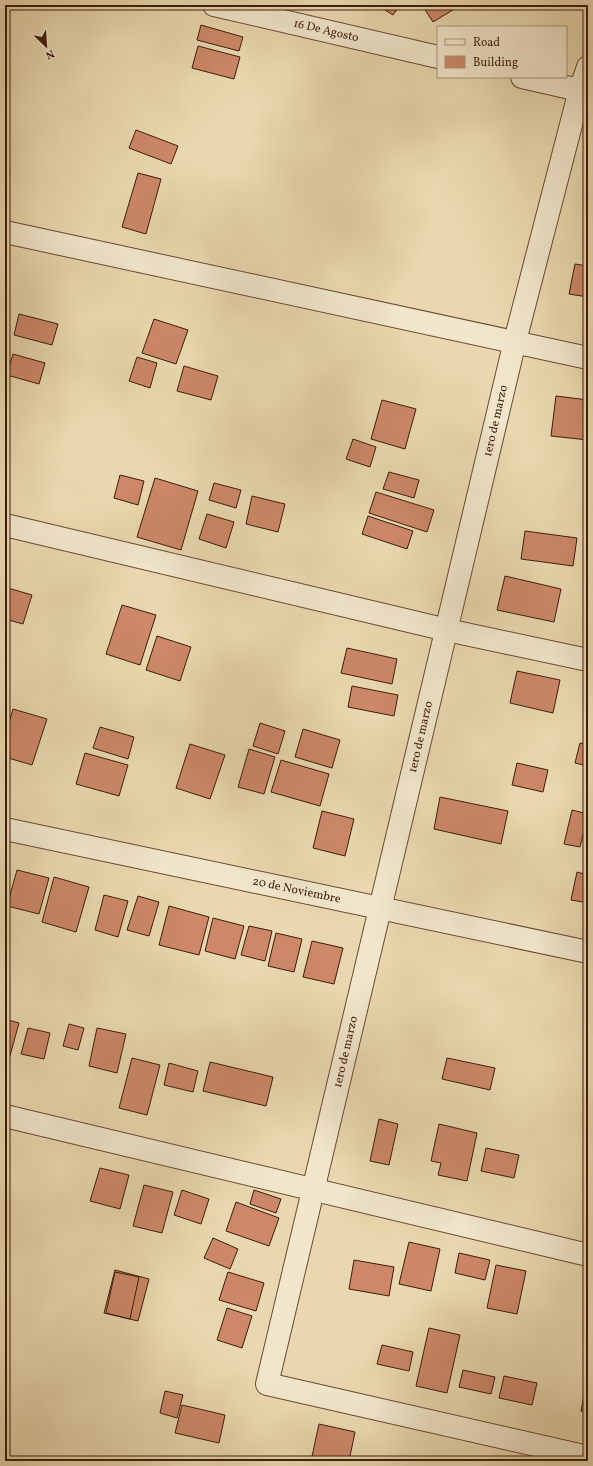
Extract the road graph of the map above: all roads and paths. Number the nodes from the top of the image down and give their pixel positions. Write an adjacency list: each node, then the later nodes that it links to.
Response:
1 (214, 5): 2 (street, 16 De Agosto)
2 (437, 57)
3 (588, 67): 5 (street)
4 (526, 78): 5 (street)
5 (584, 91): 7 (street, 1ero de marzo)
6 (5, 232): 7 (street)
7 (515, 341): 8 (street); 10 (street, 1ero de marzo)
8 (588, 358)
9 (5, 525): 10 (street)
10 (447, 630): 11 (street); 13 (street, 1ero de marzo)
11 (588, 660)
12 (5, 829): 13 (street, 20 de Noviembre)
13 (380, 910): 14 (street, 20 de Noviembre); 16 (street, 1ero de marzo)
14 (588, 952)
15 (5, 1116): 16 (street)
16 (313, 1189): 17 (street); 18 (street, 1ero de marzo)
17 (588, 1255)
18 (588, 1457)

